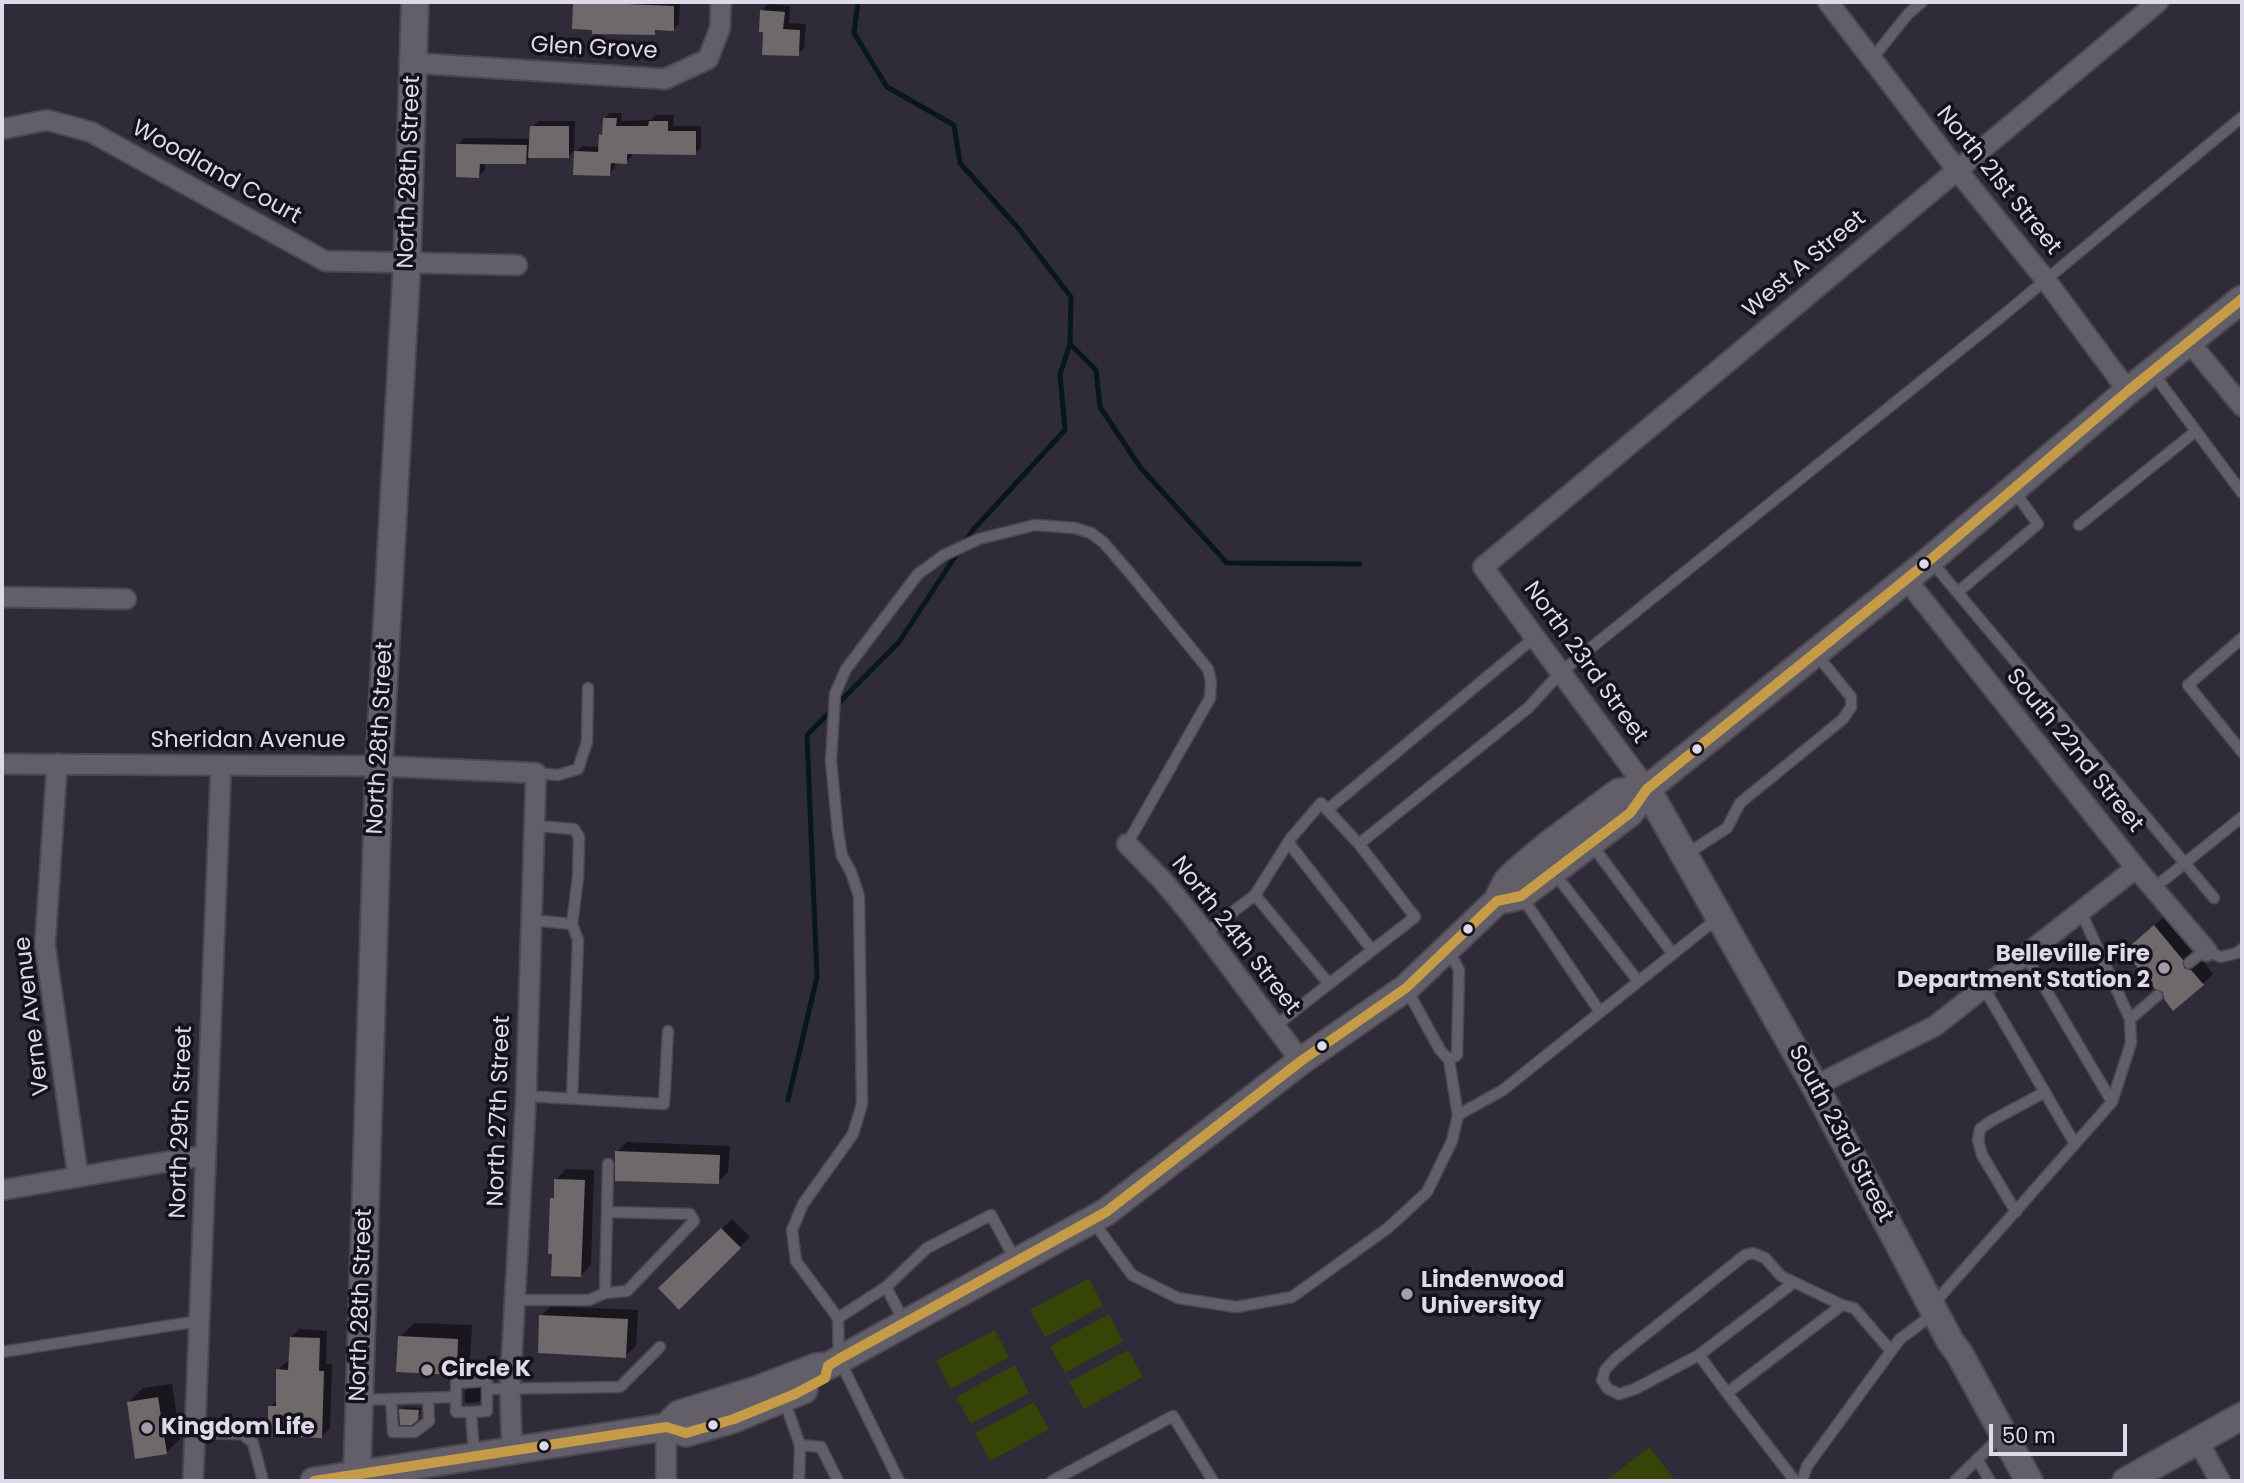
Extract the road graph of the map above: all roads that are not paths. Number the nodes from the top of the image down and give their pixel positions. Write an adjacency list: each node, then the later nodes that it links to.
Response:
1 (415, 2): 7 (main road, North 28th Street)
2 (721, 2): 7 (street, Glen Grove)
3 (1828, 2): 6 (street, North 21st Street)
4 (1922, 2): 6 (lane)
5 (2158, 2): 10 (street, West A Street)
6 (1872, 59): 10 (street, North 21st Street)
7 (413, 63): 11 (main road, North 28th Street)
8 (2242, 117): 13 (lane)
9 (2, 129): 11 (street, Woodland Court)
10 (1957, 170): 13 (street, North 21st Street); 24 (street, West A Street)
11 (407, 263): 12 (street, Woodland Court); 38 (main road, North 28th Street)
12 (517, 265)
13 (2045, 279): 17 (street, North 21st Street); 32 (lane)
14 (2242, 299): 15 (main road)
15 (2190, 343): 16 (main road); 18 (street)
16 (2153, 373): 17 (main road); 19 (lane)
17 (2128, 391): 20 (main road)
18 (2242, 405)
19 (2196, 431): 21 (lane); 22 (lane)
20 (2013, 490): 23 (main road); 26 (lane)
21 (2242, 493)
22 (2078, 525)
23 (1930, 559): 25 (main road); 26 (lane)
24 (1483, 567): 29 (street, North 23rd Street)
25 (1906, 579): 31 (main road); 50 (street, South 22nd Street)
26 (1958, 592): 49 (lane)
27 (2, 597): 28 (street)
28 (126, 599)
29 (1535, 637): 32 (street, North 23rd Street); 41 (lane)
30 (2242, 638): 34 (lane)
31 (1815, 653): 40 (main road); 48 (lane)
32 (1561, 672): 40 (street, North 23rd Street); 47 (lane)
33 (588, 688): 39 (lane)
34 (2242, 752)
35 (2, 764): 36 (street, Sheridan Avenue)
36 (57, 764): 37 (street, Sheridan Avenue); 88 (street, Verne Avenue)
37 (221, 765): 38 (street, Sheridan Avenue); 86 (street, North 29th Street)
38 (379, 766): 39 (street, Sheridan Avenue); 116 (main road, North 28th Street)
39 (536, 772): 43 (street, North 27th Street)
40 (1647, 789): 45 (main road); 48 (main road, South 23rd Street); 55 (main road)
41 (1327, 810): 44 (lane); 47 (lane)
42 (2240, 823): 49 (lane)
43 (535, 826): 58 (street, North 27th Street); 59 (lane)
44 (1288, 842): 53 (lane); 63 (lane)
45 (1590, 842): 51 (main road); 65 (lane)
46 (1126, 844): 60 (street, North 24th Street); 100 (lane)
47 (1359, 844): 63 (lane)
48 (1685, 855): 57 (main road, South 23rd Street)
49 (2186, 863): 52 (lane); 54 (lane)
50 (2136, 868): 52 (street, South 22nd Street); 56 (street)
51 (1553, 872): 55 (main road); 68 (lane)
52 (2154, 888): 64 (street, South 22nd Street)
53 (1255, 895): 60 (lane); 69 (lane)
54 (2214, 898)
55 (1509, 899): 61 (main road); 73 (lane)
56 (2081, 912): 66 (street); 74 (lane)
57 (1720, 916): 65 (lane); 79 (main road, South 23rd Street)
58 (531, 920): 59 (lane); 81 (street, North 27th Street)
59 (572, 924): 82 (lane)
60 (1205, 933): 75 (street, North 24th Street)
61 (1448, 948): 70 (main road); 77 (lane)
62 (2242, 949): 64 (lane)
63 (1372, 950): 69 (lane)
64 (2206, 950): 67 (lane)
65 (1674, 954): 68 (lane)
66 (2026, 956): 71 (street); 83 (lane)
67 (2189, 963)
68 (1638, 981): 73 (lane)
69 (1329, 984): 75 (lane)
70 (1406, 988): 77 (lane); 78 (main road)
71 (1984, 988): 79 (street); 80 (lane)
72 (2157, 996): 74 (lane)
73 (1600, 1012): 84 (lane)
74 (2130, 1019): 83 (lane)
75 (1275, 1026): 78 (street, North 24th Street)
76 (668, 1031): 82 (lane)
77 (1449, 1060): 84 (lane)
78 (1301, 1061): 92 (main road)
79 (1815, 1086): 121 (main road, South 23rd Street)
80 (2045, 1093): 85 (lane); 91 (lane)
81 (526, 1096): 82 (lane); 97 (street, North 27th Street)
82 (572, 1098)
83 (2112, 1102): 85 (lane)
84 (1458, 1115): 92 (lane)
85 (2075, 1144): 91 (lane)
86 (205, 1156): 88 (street); 102 (street, North 29th Street)
87 (608, 1164): 90 (lane)
88 (78, 1177): 89 (street)
89 (2, 1190)
90 (607, 1212): 96 (lane); 96 (lane)
91 (2015, 1212): 98 (lane)
92 (1092, 1220): 93 (main road)
93 (1017, 1261): 95 (lane); 103 (main road)
94 (1793, 1283): 99 (lane); 107 (lane); 107 (lane)
95 (886, 1287): 100 (lane); 103 (lane)
96 (605, 1293): 97 (lane)
97 (516, 1300): 110 (street, North 27th Street)
98 (1937, 1300)
99 (1842, 1305): 105 (lane); 111 (lane)
100 (838, 1318): 108 (lane)
101 (1928, 1318): 105 (lane)
102 (199, 1321): 106 (lane); 120 (street, North 29th Street)
103 (905, 1323): 108 (main road)
104 (660, 1347): 110 (lane)
105 (1891, 1351): 138 (lane)
106 (2, 1352)
107 (1699, 1355): 111 (lane)
108 (833, 1363): 115 (main road); 119 (main road); 134 (lane)
109 (487, 1389): 110 (lane); 112 (lane); 117 (lane)
110 (510, 1389): 124 (street, North 27th Street)
111 (1727, 1393): 137 (lane)
112 (456, 1397): 113 (lane); 117 (lane)
113 (428, 1398): 114 (lane); 114 (lane)
114 (391, 1399): 116 (lane)
115 (783, 1399): 119 (main road); 123 (lane)
116 (359, 1400): 127 (main road, North 28th Street)
117 (471, 1412): 125 (lane)
118 (2242, 1416): 122 (main road)
119 (666, 1427): 124 (main road); 131 (street)
120 (195, 1433): 128 (street, North 29th Street); 129 (lane)
121 (2004, 1433): 126 (lane); 141 (main road, South 23rd Street)
122 (2198, 1441): 142 (main road); 143 (street)
123 (800, 1445): 132 (lane); 133 (lane)
124 (512, 1451): 125 (main road)
125 (474, 1456): 127 (main road)
126 (1977, 1459): 139 (lane); 140 (lane)
127 (356, 1475): 130 (main road)
128 (193, 1481)
129 (263, 1481)
130 (314, 1481)
131 (666, 1481)
132 (799, 1481)
133 (838, 1481)
134 (899, 1481)
135 (1052, 1481): 136 (lane)
136 (1213, 1481)
137 (1795, 1481)
138 (1802, 1481)
139 (1955, 1481)
140 (1990, 1481)
141 (2029, 1481)
142 (2126, 1481)
143 (2221, 1481)

